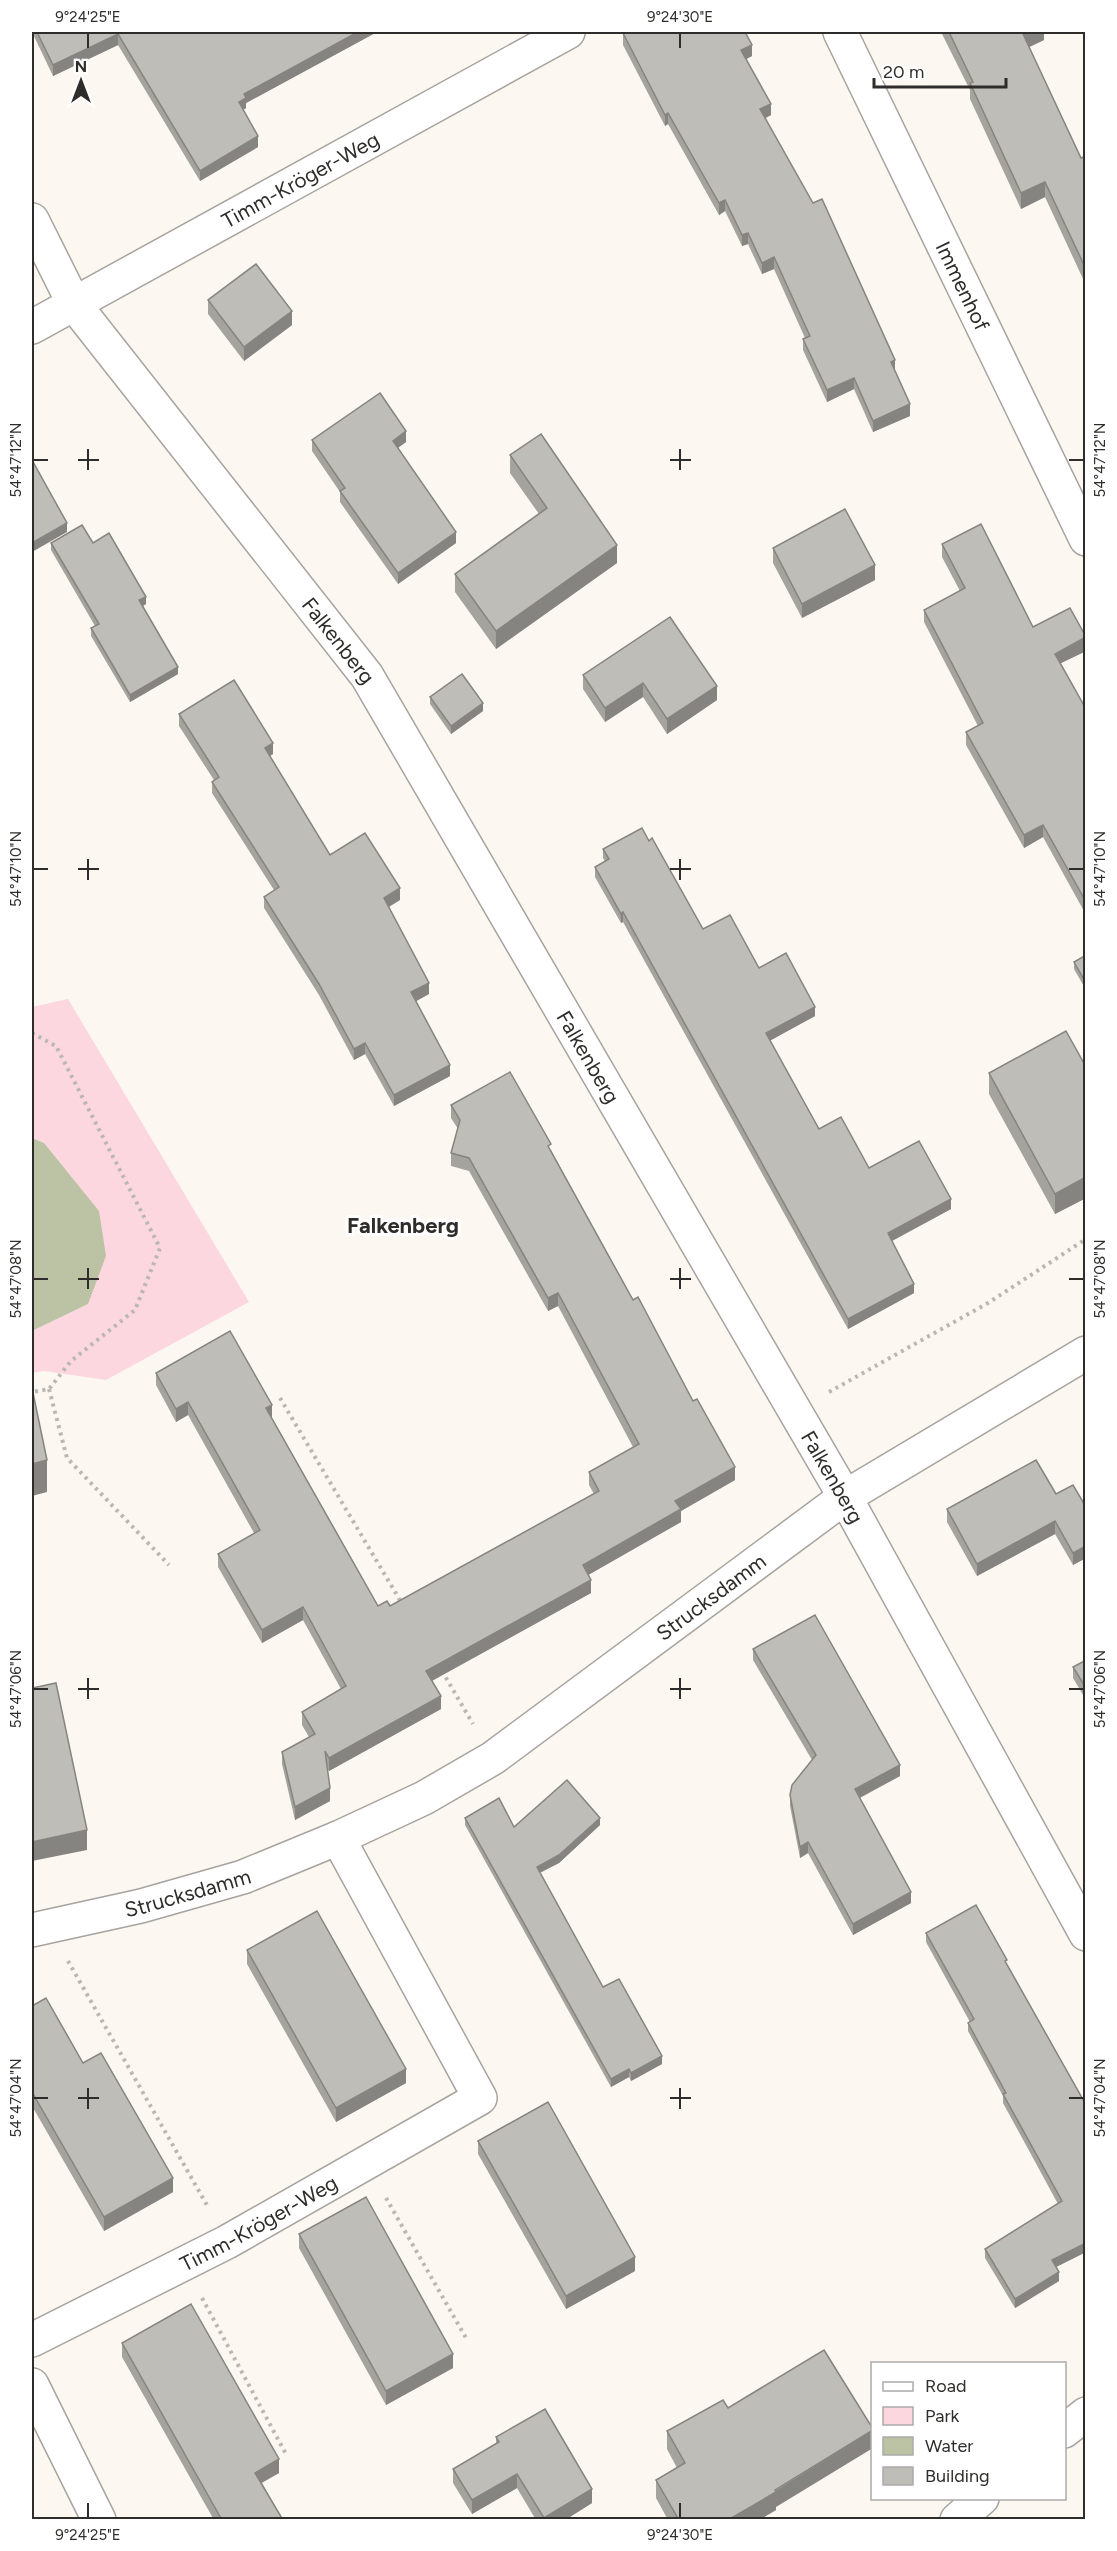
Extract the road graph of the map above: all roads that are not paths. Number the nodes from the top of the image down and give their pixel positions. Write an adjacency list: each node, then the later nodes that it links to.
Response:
1 (568, 32): 4 (street, Timm-Kröger-Weg)
2 (840, 32): 6 (street, Immenhof)
3 (32, 220): 4 (street, Falkenberg)
4 (74, 304): 5 (street, Timm-Kröger-Weg); 8 (street, Falkenberg)
5 (32, 327)
6 (1086, 539)
7 (1086, 1353): 8 (street, Strucksdamm)
8 (845, 1497): 9 (street, Strucksdamm); 11 (street, Falkenberg)
9 (338, 1838): 10 (street, Strucksdamm); 12 (street, Timm-Kröger-Weg)
10 (40, 1928)
11 (1086, 1934)
12 (32, 2340)
13 (32, 2385): 17 (street)
14 (1086, 2414): 15 (street)
15 (1066, 2430)
16 (981, 2500): 18 (street)
17 (99, 2520)
18 (957, 2520)

